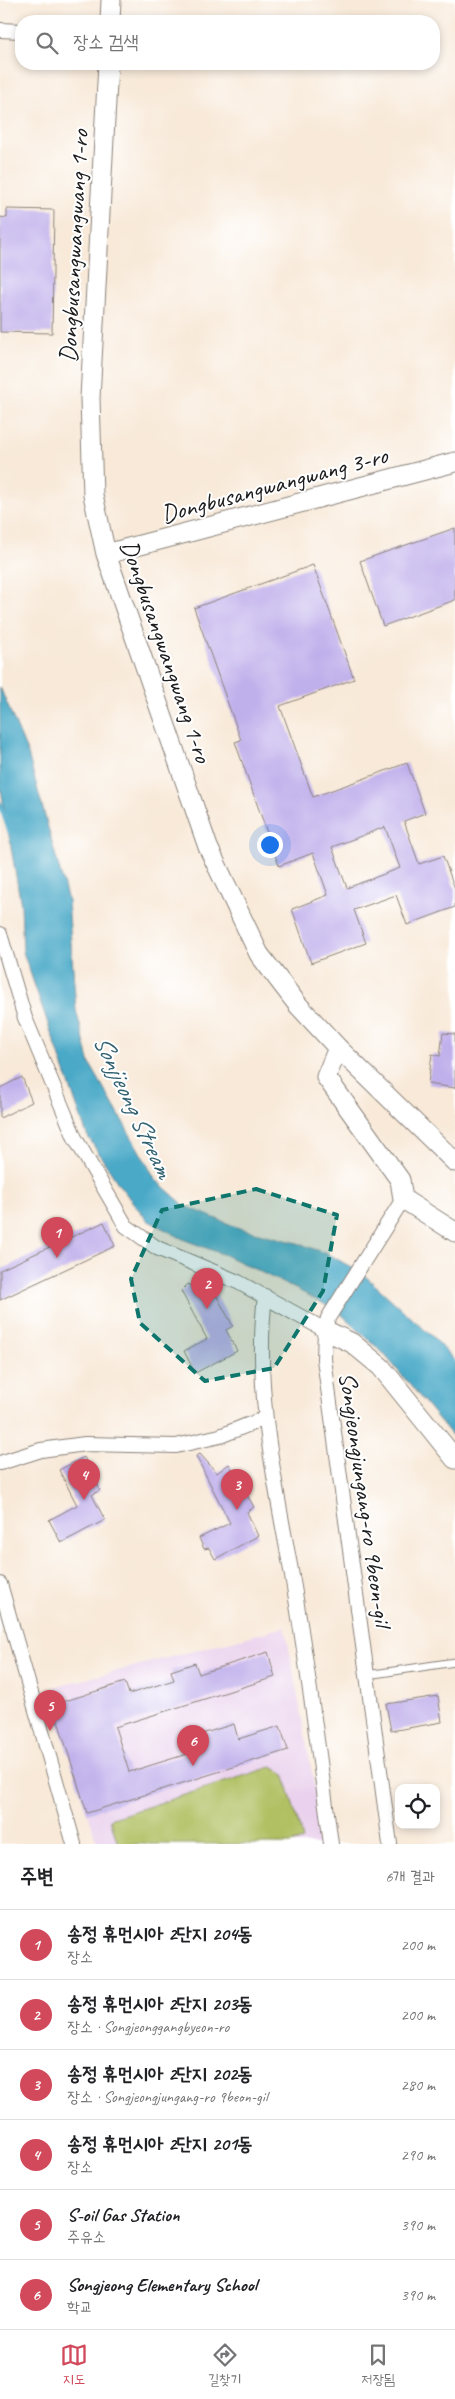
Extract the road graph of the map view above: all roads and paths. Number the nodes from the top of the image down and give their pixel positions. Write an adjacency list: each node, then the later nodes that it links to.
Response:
1 (111, 0): 2 (street)
2 (110, 15)
3 (0, 30): 4 (street)
4 (15, 31)
5 (108, 70): 7 (street, Dongbusangwangwang 1-ro)
6 (455, 462): 7 (street, Dongbusangwangwang 3-ro)
7 (106, 554): 9 (street, Dongbusangwangwang 1-ro)
8 (0, 934): 13 (street)
9 (338, 1048): 10 (street, Dongbusangwangwang 1-ro); 11 (street)
10 (455, 1162)
11 (403, 1199): 12 (street); 14 (street)
12 (455, 1232)
13 (265, 1296): 14 (street); 15 (street)
14 (327, 1324): 16 (street); 20 (street, Songjeongjungang-ro 9beon-gil)
15 (265, 1418): 17 (street); 22 (street)
16 (455, 1459)
17 (0, 1463)
18 (0, 1584): 21 (street)
19 (455, 1662): 20 (lane)
20 (367, 1675): 23 (street, Songjeongjungang-ro 9beon-gil)
21 (74, 1844)
22 (332, 1844)
23 (390, 1844)

